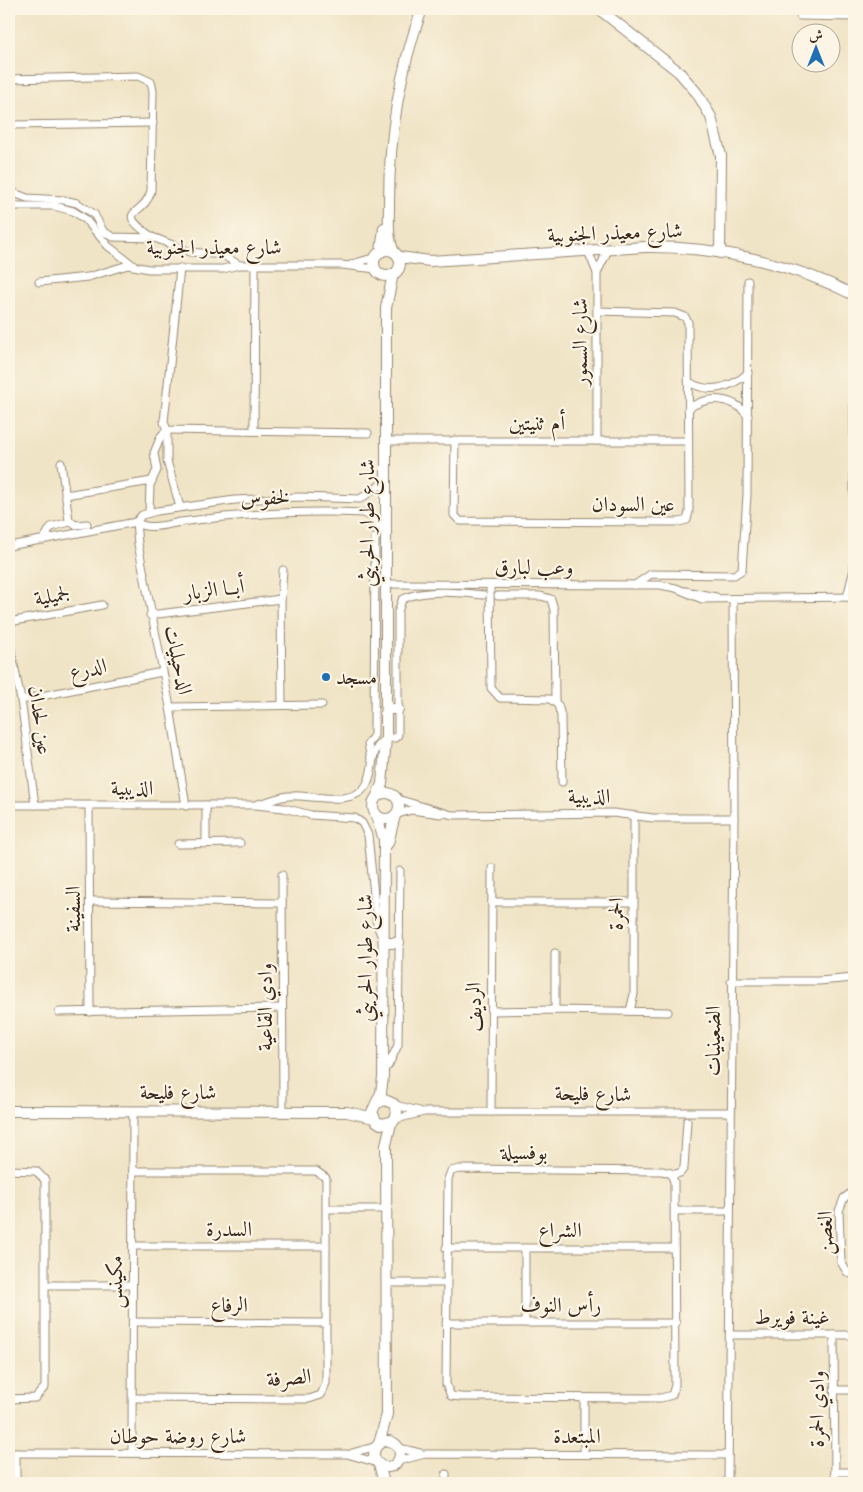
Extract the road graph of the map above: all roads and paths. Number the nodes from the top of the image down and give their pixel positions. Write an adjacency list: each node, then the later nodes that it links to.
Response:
1 (416, 9): 15 (street)
2 (422, 9): 16 (street)
3 (599, 9): 14 (street)
4 (800, 16): 5 (street)
5 (854, 17)
6 (9, 79): 7 (street)
7 (153, 123): 8 (street); 11 (street)
8 (9, 125)
9 (9, 191): 11 (street)
10 (9, 206): 18 (street)
11 (152, 237): 19 (street)
12 (608, 250): 13 (street, شارع معيذر الجنوبية); 14 (street, شارع معيذر الجنوبية); 25 (street, شارع السمور)
13 (588, 251): 17 (street, شارع معيذر الجنوبية); 25 (street, شارع السمور)
14 (720, 253): 28 (street, شارع معيذر الجنوبية)
15 (378, 255): 16 (street); 21 (street, شارع معيذر الجنوبية); 23 (street)
16 (396, 255): 17 (street, شارع معيذر الجنوبية); 24 (street)
17 (430, 261): 24 (street, شارع معيذر الجنوبية)
18 (133, 265): 22 (street, شارع معيذر الجنوبية); 27 (street, شارع معيذر الجنوبية)
19 (239, 265): 20 (street, شارع معيذر الجنوبية); 22 (street, شارع معيذر الجنوبية)
20 (255, 266): 21 (street, شارع معيذر الجنوبية); 40 (street)
21 (342, 266): 23 (street, شارع معيذر الجنوبية)
22 (180, 268): 39 (street)
23 (378, 271): 24 (street); 29 (street, شارع طوار الحريثي)
24 (395, 272): 29 (street, شارع طوار الحريثي)
25 (597, 273): 30 (street, شارع السمور)
26 (748, 281): 32 (street)
27 (39, 282)
28 (854, 295)
29 (386, 308): 43 (street, شارع طوار الحريثي)
30 (597, 311): 33 (street, عين السودان); 44 (street, شارع السمور)
31 (854, 351): 38 (street)
32 (748, 373): 34 (street); 37 (street)
33 (688, 382): 34 (street); 36 (street, عين السودان)
34 (716, 388): 35 (street)
35 (716, 399): 36 (street); 37 (street)
36 (688, 409): 45 (street, عين السودان)
37 (748, 416): 65 (street)
38 (854, 420): 53 (street)
39 (167, 430): 40 (street); 47 (street); 50 (street)
40 (254, 431): 41 (street)
41 (368, 433)
42 (455, 440): 43 (street, أم ثنيتين); 44 (street, أم ثنيتين); 45 (street, عين السودان)
43 (386, 441): 48 (street, شارع طوار الحريثي)
44 (597, 441): 45 (street, أم ثنيتين)
45 (688, 441)
46 (62, 463): 49 (street)
47 (152, 481): 49 (street); 51 (street)
48 (386, 482): 50 (street, لخفوس); 57 (street, شارع طوار الحريثي)
49 (65, 495): 54 (street)
50 (180, 507): 51 (street, لخفوس)
51 (149, 513): 52 (street, لخفوس)
52 (136, 522): 56 (street, لخفوس); 57 (street, لخفوس); 72 (street, الدحيليات)
53 (854, 522): 61 (street)
54 (73, 524): 55 (street); 56 (street); 59 (street)
55 (87, 524)
56 (76, 533): 59 (street, لخفوس)
57 (386, 535): 63 (street, شارع طوار الحريثي)
58 (374, 538): 86 (street)
59 (43, 540): 60 (street, لخفوس)
60 (9, 546)
61 (854, 569): 68 (street)
62 (283, 570): 69 (street)
63 (386, 584): 64 (street, وعب لبارق); 76 (street, شارع طوار الحريثي)
64 (490, 585): 65 (street, وعب لبارق); 79 (street)
65 (635, 585): 70 (street, وعب لبارق)
66 (483, 595): 77 (street)
67 (498, 596): 79 (street)
68 (850, 597): 70 (street, وعب لبارق)
69 (281, 599): 72 (street, أبــا الزبار); 80 (street)
70 (733, 599): 102 (street, الضعينيات)
71 (102, 605): 73 (street, لجميلية)
72 (150, 615): 75 (street, الدحيليات)
73 (9, 622)
74 (9, 640): 78 (street, عين لحدان)
75 (162, 672): 78 (street, الدرع); 82 (street, الدحيليات)
76 (386, 679): 77 (street); 83 (street, شارع طوار الحريثي)
77 (398, 679): 84 (street)
78 (21, 700): 92 (street, عين لحدان)
79 (555, 701): 87 (street)
80 (282, 704): 81 (street); 82 (street)
81 (322, 705)
82 (170, 708): 96 (street, الدحيليات)
83 (386, 709): 84 (street); 85 (street, شارع طوار الحريثي)
84 (398, 709): 85 (street, الذيبية)
85 (386, 738): 86 (street, الذيبية); 88 (street, شارع طوار الحريثي); 90 (street, شارع طوار الحريثي)
86 (372, 759): 89 (street, الذيبية)
87 (562, 782)
88 (377, 796): 90 (street); 98 (street)
89 (284, 797): 94 (street, الذيبية); 97 (street)
90 (395, 798): 99 (street, الذيبية); 100 (street)
91 (9, 805): 92 (street, الذيبية)
92 (35, 805): 95 (street, الذيبية)
93 (206, 805): 94 (street, الذيبية); 96 (street, الذيبية); 105 (street)
94 (255, 805): 97 (street, الذيبية)
95 (89, 806): 96 (street, الذيبية); 109 (street, السفينة)
96 (186, 806)
97 (284, 808): 113 (street, الذيبية)
98 (375, 813): 100 (street); 113 (street, شارع طوار الحريثي)
99 (444, 814): 100 (street, الذيبية); 101 (street, الذيبية)
100 (395, 815): 113 (street, شارع طوار الحريثي)
101 (634, 816): 102 (street, الذيبية); 111 (street, الحمرة)
102 (734, 818): 117 (street, الضعينيات)
103 (240, 843): 105 (street)
104 (178, 844): 105 (street)
105 (206, 844)
106 (492, 868): 110 (street, الرديف)
107 (400, 871): 114 (street)
108 (282, 874): 112 (street, وادي القاعية)
109 (91, 901): 112 (street); 123 (street, السفينة)
110 (492, 902): 111 (street); 120 (street, الرديف)
111 (633, 902): 121 (street, الحمرة)
112 (282, 903): 118 (street, وادي القاعية)
113 (386, 943): 114 (street); 125 (street, شارع طوار الحريثي); 126 (street, شارع طوار الحريثي)
114 (399, 943): 125 (street)
115 (555, 953): 119 (street)
116 (854, 978): 117 (street)
117 (731, 981): 134 (street, الضعينيات)
118 (282, 1008): 123 (street); 130 (street, وادي القاعية)
119 (555, 1010): 120 (street); 121 (street)
120 (492, 1011): 133 (street, الرديف)
121 (630, 1011): 124 (street)
122 (59, 1012): 123 (street)
123 (90, 1012)
124 (668, 1012)
125 (388, 1066): 127 (street, شارع طوار الحريثي)
126 (376, 1104): 127 (street); 131 (street, شارع فليحة); 135 (street)
127 (394, 1104): 132 (street, شارع فليحة); 136 (street)
128 (9, 1111): 129 (street, شارع فليحة)
129 (133, 1111): 130 (street, شارع فليحة); 140 (street, مكينس)
130 (283, 1112): 131 (street, شارع فليحة)
131 (347, 1112): 135 (street, شارع فليحة)
132 (424, 1112): 133 (street, شارع فليحة); 136 (street, شارع فليحة)
133 (491, 1112): 134 (street, شارع فليحة)
134 (730, 1112): 145 (street, الضعينيات)
135 (376, 1121): 136 (street); 138 (street)
136 (393, 1121): 138 (street)
137 (687, 1122): 141 (street)
138 (386, 1145): 144 (street)
139 (9, 1170): 155 (street)
140 (133, 1171): 143 (street, الصرفة); 147 (street, مكينس)
141 (672, 1175): 146 (street, بوفسيلة); 149 (street, بوفسيلة)
142 (854, 1191): 152 (street, الغصن)
143 (327, 1209): 144 (street); 148 (street, الصرفة)
144 (386, 1209): 153 (street)
145 (730, 1211): 146 (street); 162 (street, الضعينيات)
146 (675, 1212): 151 (street, بوفسيلة)
147 (133, 1246): 148 (street, السدرة); 156 (street, مكينس)
148 (326, 1246): 158 (street, الصرفة)
149 (446, 1248): 150 (street, الشراع); 154 (street, بوفسيلة)
150 (525, 1248): 151 (street, الشراع); 160 (street)
151 (674, 1248): 161 (street, بوفسيلة)
152 (854, 1275)
153 (387, 1283): 154 (street); 170 (street)
154 (446, 1283): 159 (street, بوفسيلة)
155 (46, 1285): 156 (street); 167 (street)
156 (132, 1285): 157 (street, مكينس)
157 (132, 1322): 158 (street, الرفاع); 168 (street, مكينس)
158 (325, 1323): 168 (street, الصرفة)
159 (446, 1323): 160 (street, رأس النوف); 169 (street, بوفسيلة)
160 (525, 1323): 161 (street, رأس النوف)
161 (676, 1323): 169 (street, بوفسيلة)
162 (730, 1335): 163 (street, غينة فويرط); 178 (street, الضعينيات)
163 (834, 1335): 164 (street, غينة فويرط); 165 (street, وادي الحمرة)
164 (854, 1335)
165 (835, 1390): 166 (street); 181 (street, وادي الحمرة)
166 (854, 1390)
167 (9, 1398)
168 (133, 1398): 174 (street, مكينس)
169 (584, 1398): 177 (street)
170 (387, 1414): 171 (street); 172 (street)
171 (378, 1445): 172 (street); 175 (street, شارع روضة حوطان); 179 (street)
172 (397, 1446): 176 (street, المبتعدة); 180 (street)
173 (12, 1453): 174 (street, شارع روضة حوطان); 184 (street)
174 (132, 1453): 175 (street, شارع روضة حوطان)
175 (347, 1454): 179 (street, شارع روضة حوطان)
176 (425, 1454): 177 (street, المبتعدة); 180 (street, المبتعدة)
177 (584, 1454): 178 (street, المبتعدة)
178 (728, 1455): 188 (street, الضعينيات)
179 (379, 1463): 180 (street); 185 (street)
180 (396, 1463): 186 (street)
181 (835, 1472): 182 (street); 189 (street, وادي الحمرة)
182 (854, 1472)
183 (446, 1474): 187 (street)
184 (16, 1483)
185 (384, 1483)
186 (388, 1483)
187 (446, 1483)
188 (728, 1483)
189 (835, 1483)

